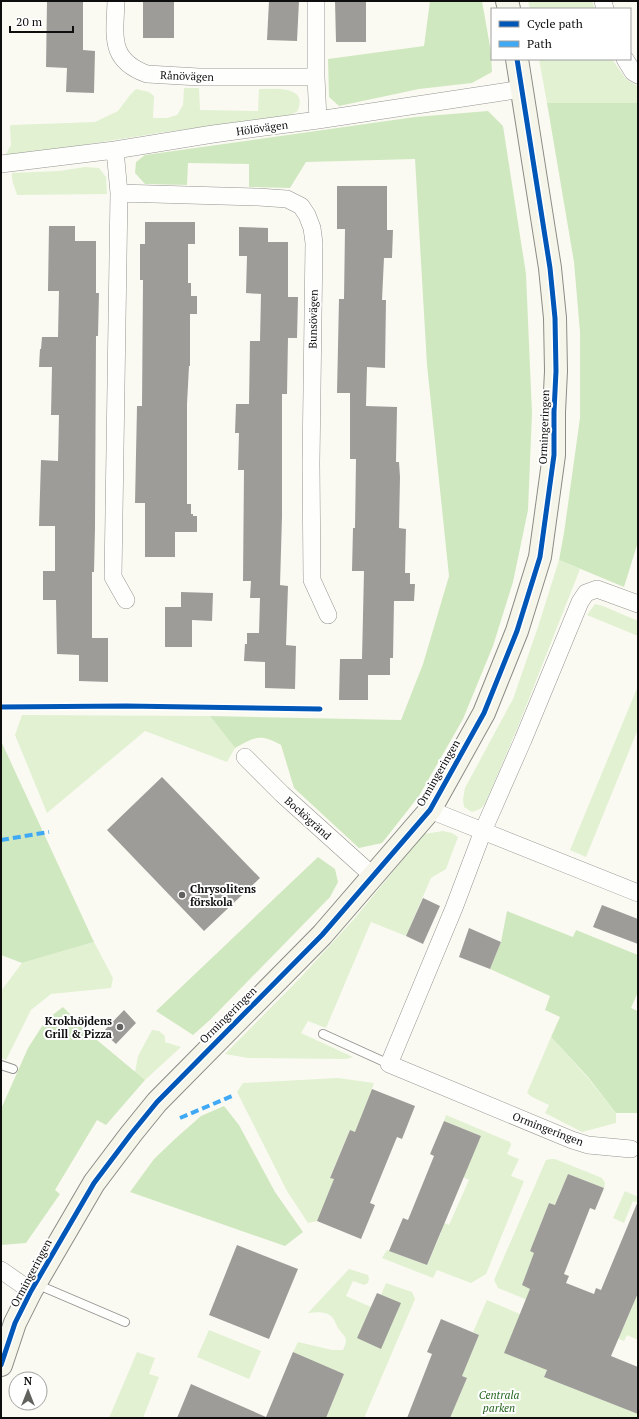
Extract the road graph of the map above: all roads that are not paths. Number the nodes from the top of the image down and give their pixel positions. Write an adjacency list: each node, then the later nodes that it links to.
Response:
1 (116, 1): 6 (street, Rånövägen)
2 (316, 1): 6 (street)
3 (517, 60): 7 (street, Ormingeringen)
4 (626, 60): 5 (street)
5 (638, 75)
6 (316, 77): 8 (street)
7 (522, 89): 8 (street, Hölövägen); 16 (street, Ormingeringen)
8 (318, 120): 9 (street, Hölövägen)
9 (115, 150): 10 (street, Hölövägen); 11 (street)
10 (1, 164)
11 (119, 193): 12 (street); 14 (street, Bunsövägen)
12 (126, 600)
13 (638, 604): 17 (street)
14 (328, 615)
15 (245, 757): 18 (street, Bockögränd)
16 (430, 810): 17 (street, Ormingeringen); 18 (street, Ormingeringen)
17 (483, 831): 19 (street, Ormingeringen); 21 (street)
18 (374, 876): 26 (street, Ormingeringen)
19 (638, 893)
20 (323, 1034): 21 (lane)
21 (390, 1064): 24 (street, Ormingeringen)
22 (1, 1065): 23 (lane)
23 (13, 1069)
24 (631, 1150)
25 (1, 1270): 26 (street)
26 (33, 1287): 27 (lane); 28 (street, Ormingeringen)
27 (125, 1322)
28 (1, 1364)

